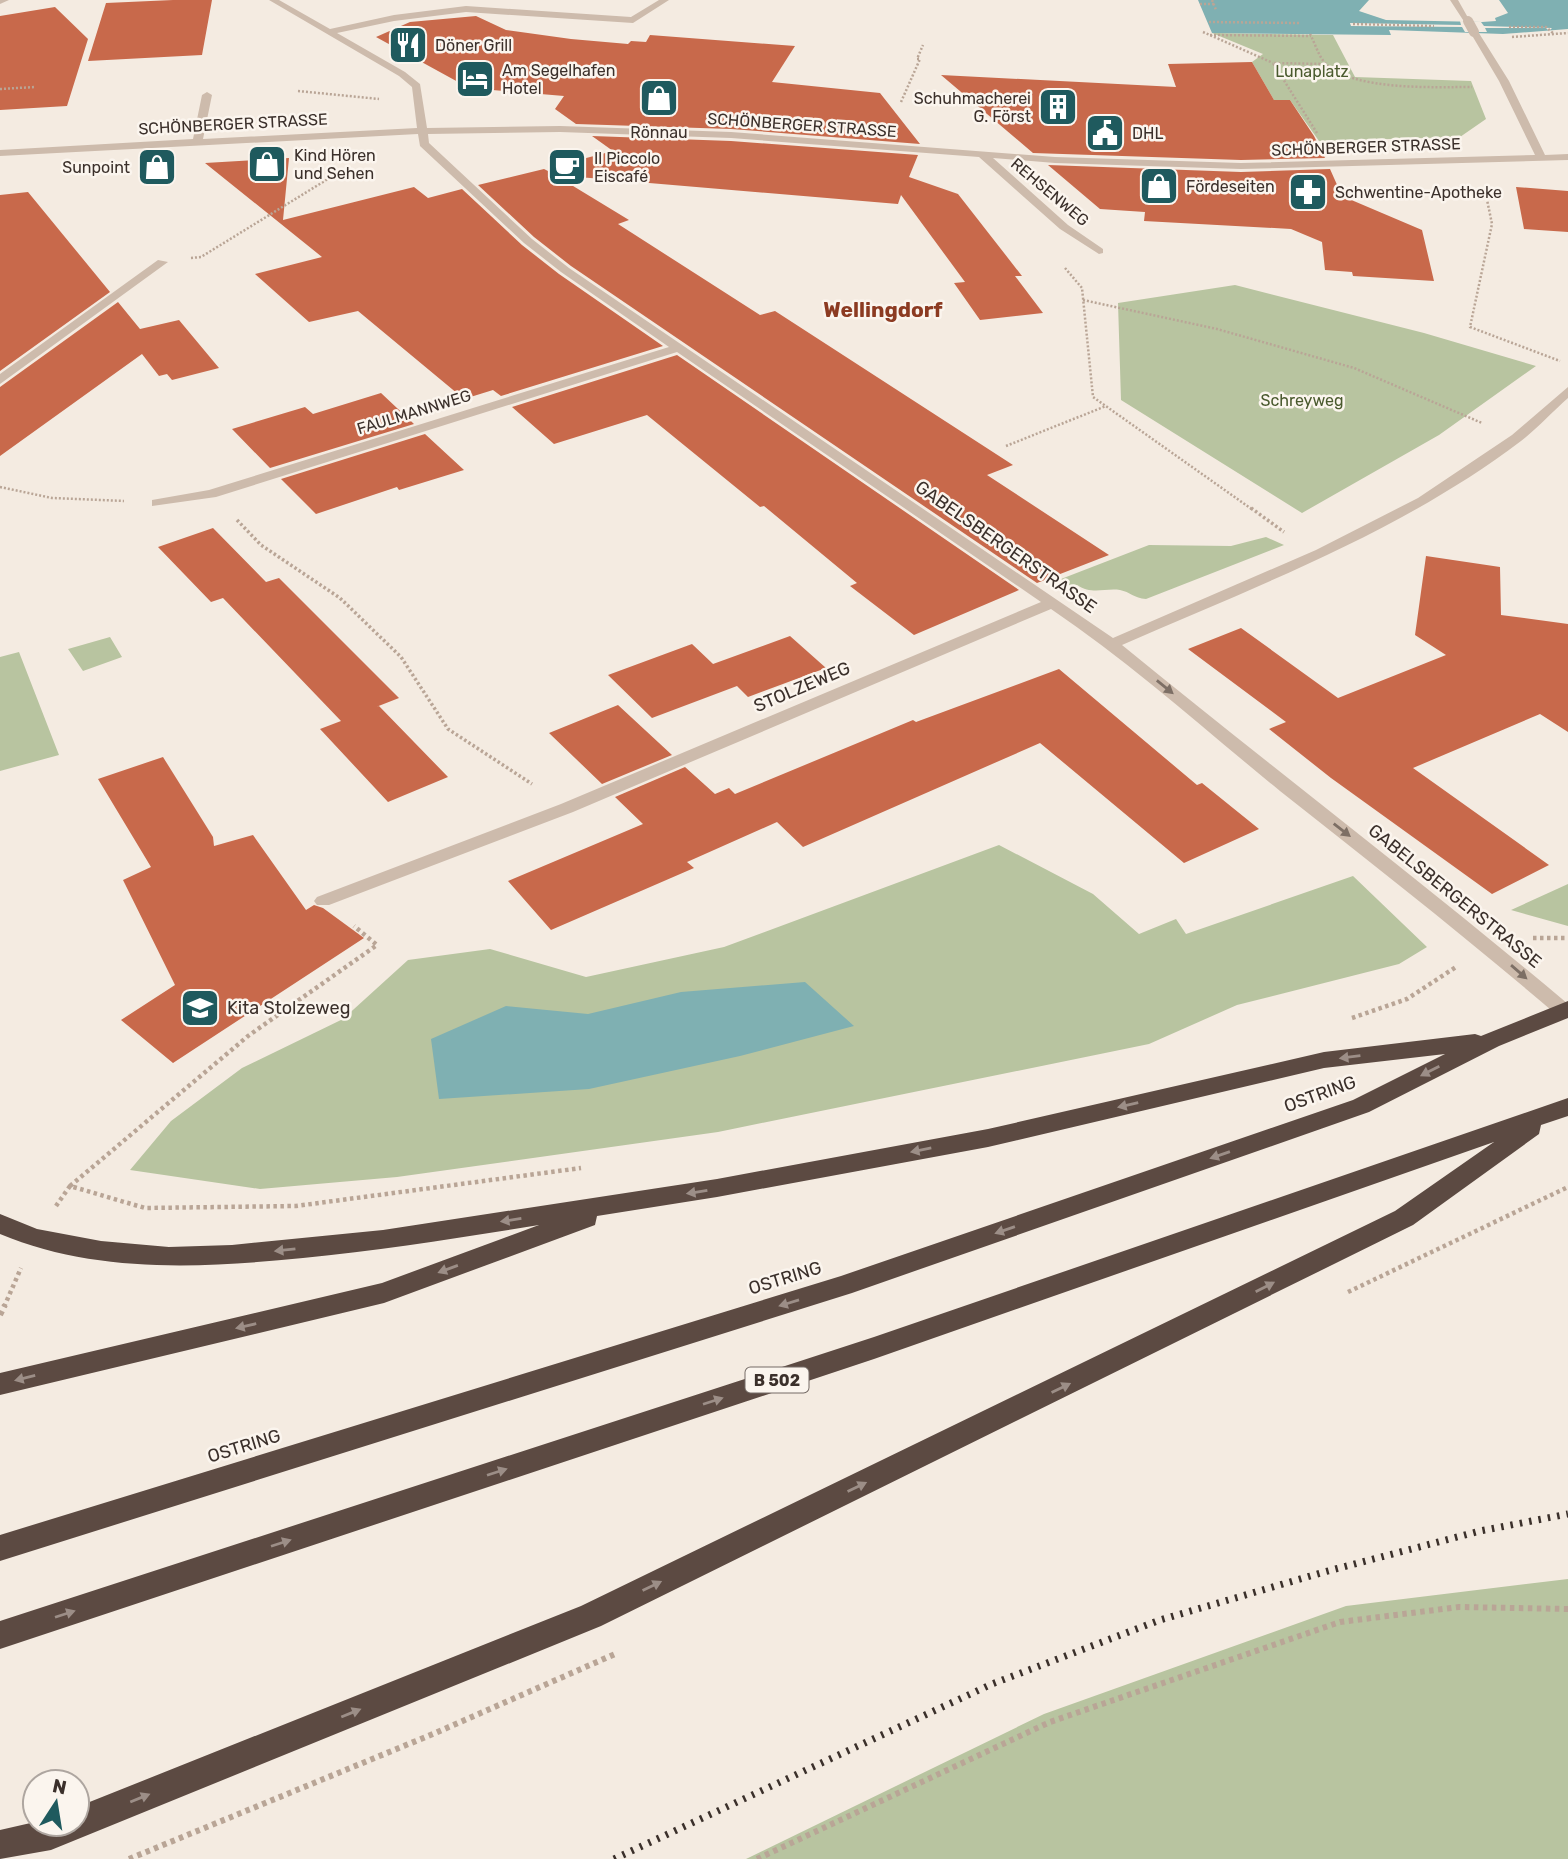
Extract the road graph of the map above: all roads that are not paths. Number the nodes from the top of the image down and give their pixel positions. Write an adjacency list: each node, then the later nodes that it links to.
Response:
1 (274, 0): 5 (street)
2 (665, 0): 4 (street)
3 (1454, 0): 12 (street, bridge)
4 (466, 5): 5 (street)
5 (330, 32): 7 (street)
6 (207, 95): 8 (street)
7 (420, 130): 8 (street, SCHÖNBERGER STRASSE); 10 (street, SCHÖNBERGER STRASSE); 15 (street, GABELSBERGERSTRASSE)
8 (197, 142): 9 (street, SCHÖNBERGER STRASSE)
9 (0, 153)
10 (983, 155): 12 (street, SCHÖNBERGER STRASSE); 13 (street, REHSENWEG)
11 (1568, 157): 12 (street, SCHÖNBERGER STRASSE)
12 (1542, 158)
13 (1099, 251)
14 (162, 262): 16 (street)
15 (681, 347): 18 (street, FAULMANNWEG); 19 (street, GABELSBERGERSTRASSE)
16 (0, 380)
17 (1568, 391): 20 (street)
18 (156, 503)
19 (1052, 603): 20 (street, GABELSBERGERSTRASSE); 21 (street, STOLZEWEG)
20 (1112, 644): 22 (street, GABELSBERGERSTRASSE, one-way to 22)
21 (323, 901)
22 (1566, 1010): 23 (highway, OSTRING)
23 (1491, 1040): 25 (highway, one-way to 25); 28 (highway, OSTRING, one-way to 28)
24 (1559, 1111): 29 (highway, B 502, one-way to 24); 30 (highway, one-way to 24)
25 (627, 1203): 26 (highway, one-way to 26); 27 (highway, one-way to 27)
26 (0, 1224)
27 (0, 1384)
28 (0, 1548)
29 (0, 1635)
30 (91, 1818)
31 (34, 1838): 32 (highway)
32 (0, 1846)

